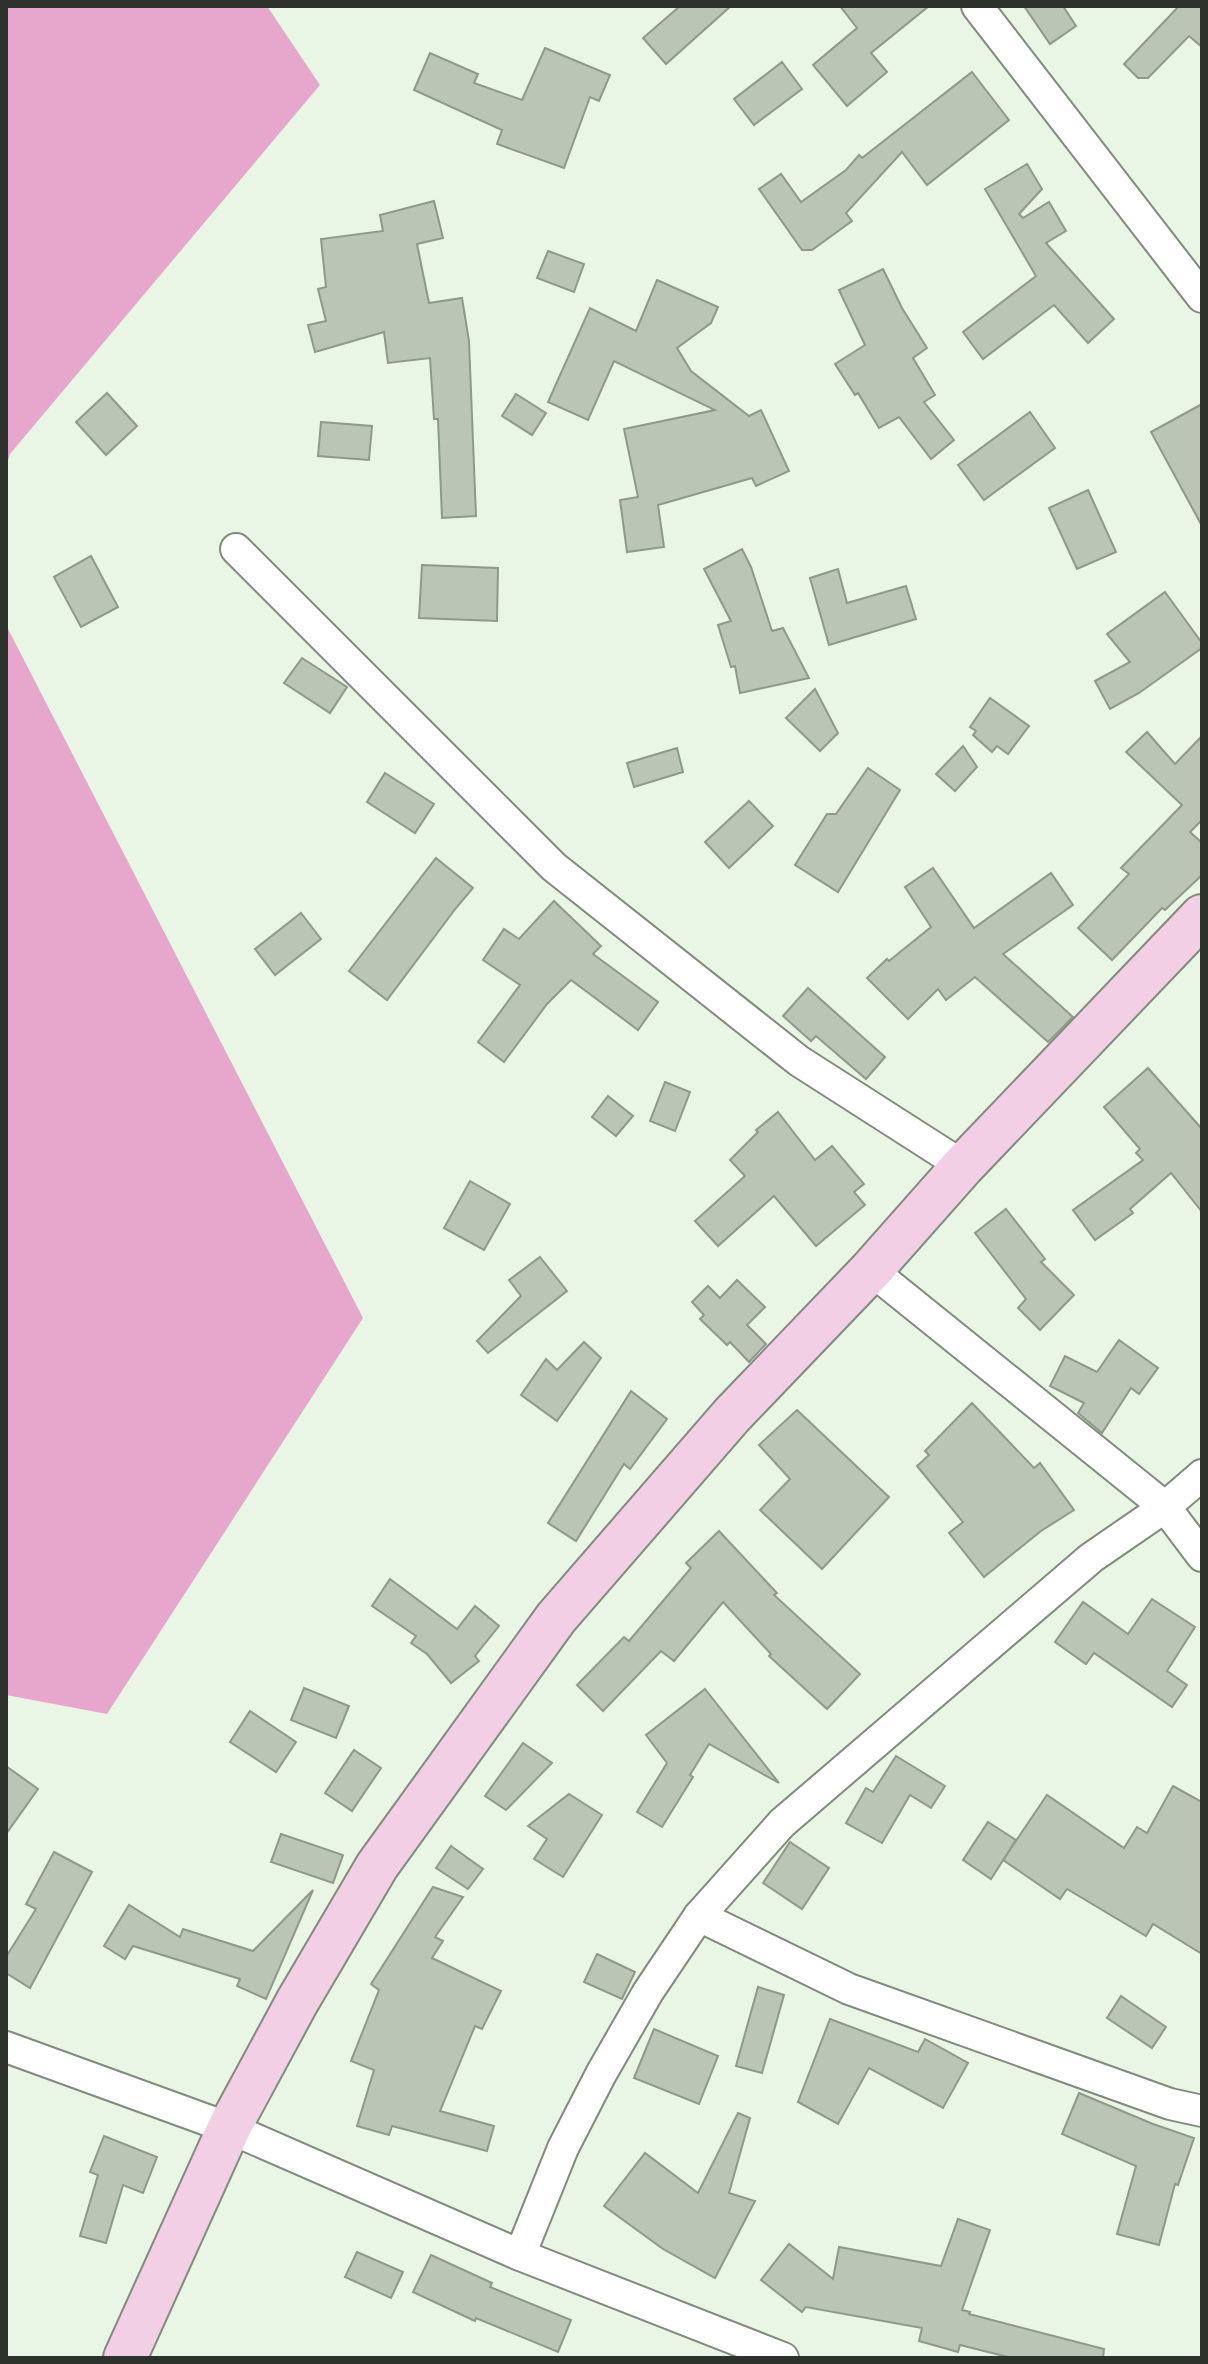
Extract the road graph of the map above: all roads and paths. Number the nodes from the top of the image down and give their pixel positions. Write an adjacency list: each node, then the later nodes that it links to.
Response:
1 (977, 6): 2 (street)
2 (1202, 297)
3 (236, 549): 5 (street)
4 (1202, 916): 5 (main road)
5 (963, 1166): 6 (main road)
6 (871, 1270): 8 (street); 13 (main road)
7 (1202, 1475): 8 (street)
8 (1165, 1507): 9 (street); 10 (street)
9 (1202, 1556)
10 (699, 1916): 12 (street); 14 (street)
11 (6, 2047): 13 (street)
12 (1202, 2111)
13 (229, 2128): 14 (street); 15 (main road)
14 (520, 2255): 16 (street)
15 (125, 2358)
16 (783, 2358)

